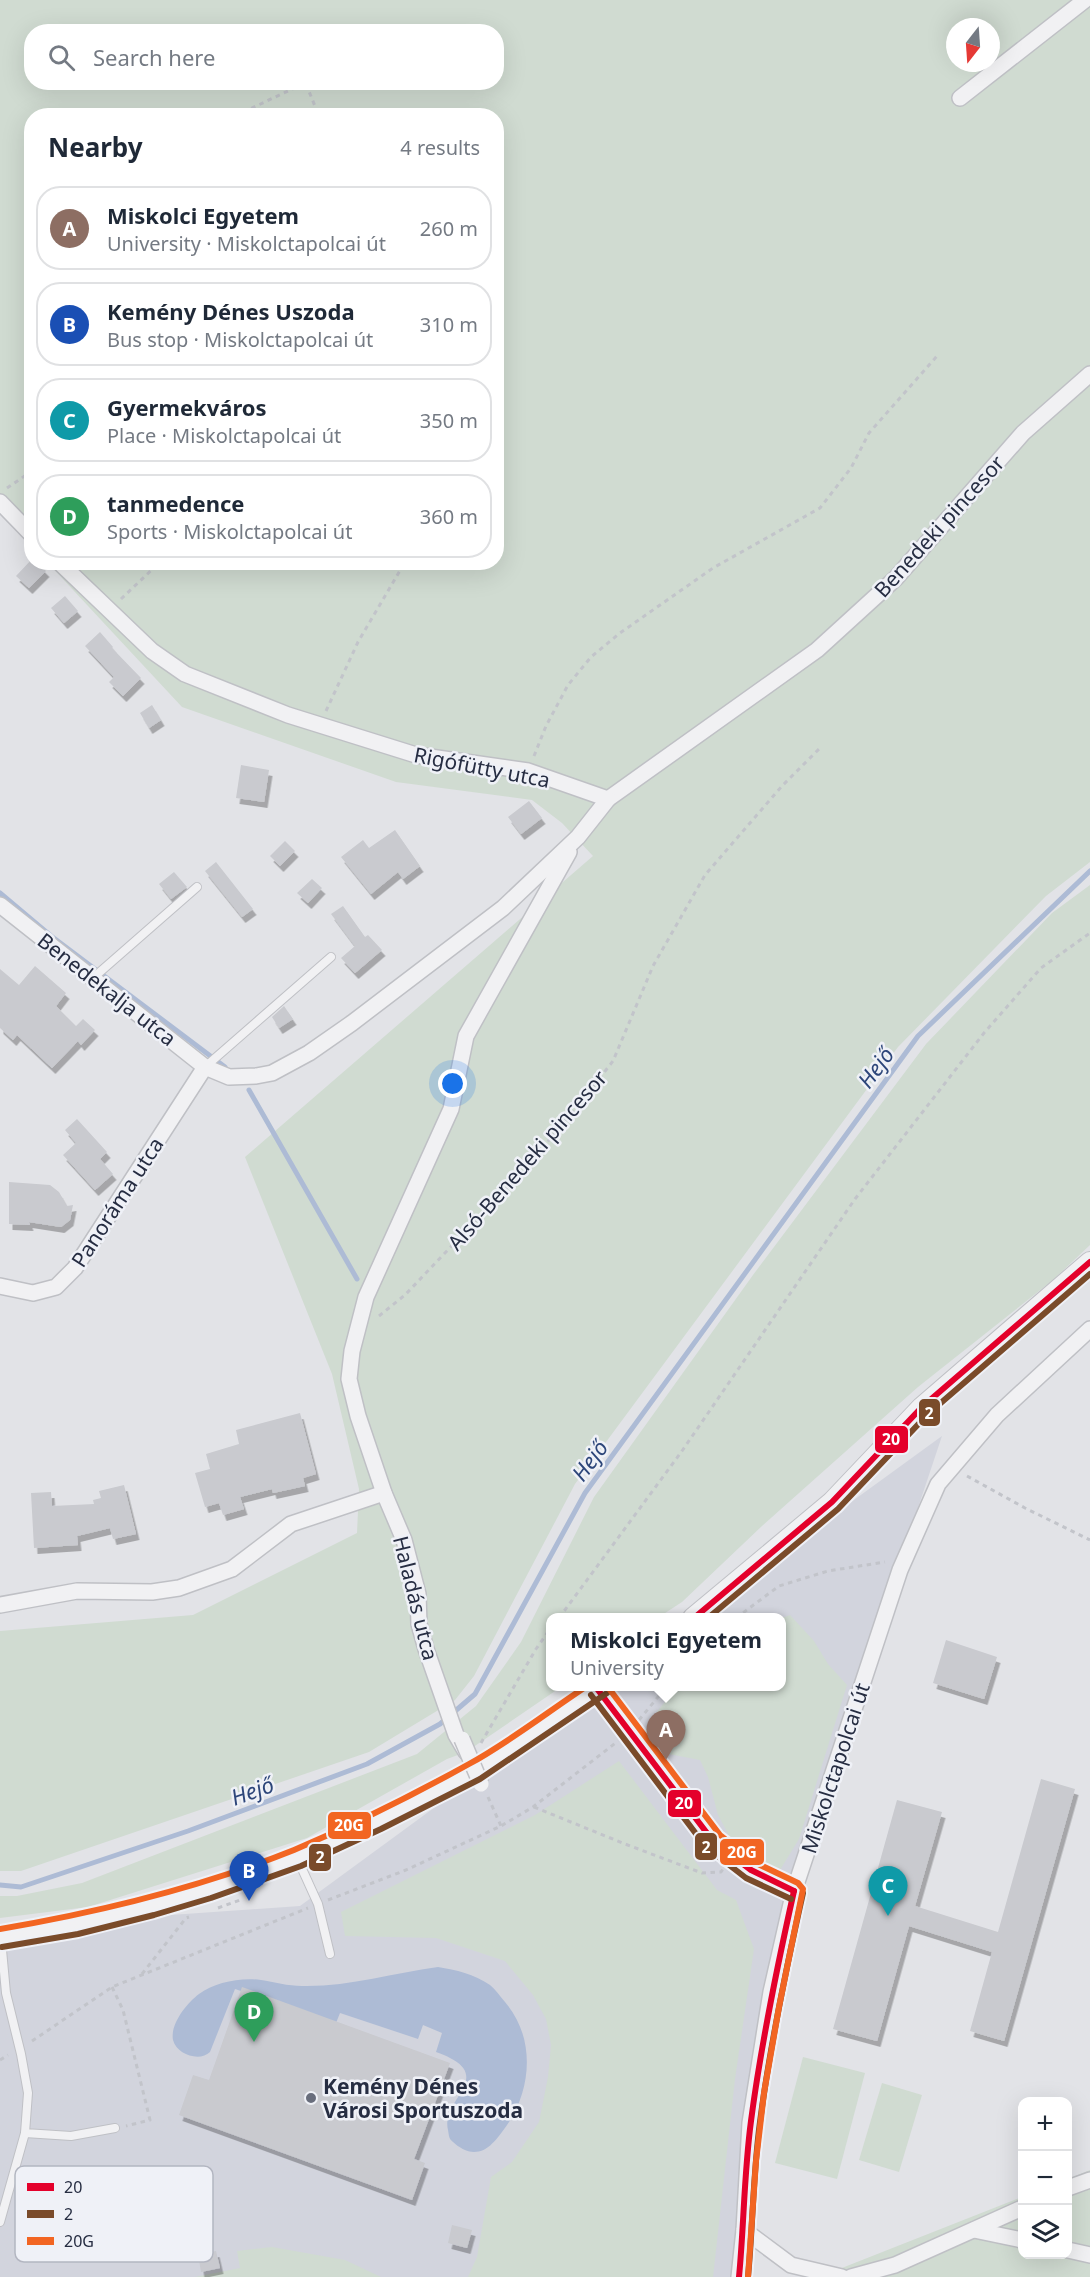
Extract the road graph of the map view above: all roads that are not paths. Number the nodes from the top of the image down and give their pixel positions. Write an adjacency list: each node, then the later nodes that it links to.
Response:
1 (1085, 0): 2 (street)
2 (960, 98)
3 (1090, 374): 7 (street, Benedeki pincesor)
4 (0, 502): 5 (street)
5 (24, 527)
6 (67, 570): 7 (street, Rigófütty utca)
7 (608, 799): 8 (street)
8 (578, 837): 13 (street); 17 (street, Haladás utca)
9 (197, 887): 12 (lane)
10 (0, 905): 12 (street, Benedekalja utca)
11 (331, 957): 13 (lane)
12 (93, 978): 13 (street, Benedekalja utca)
13 (211, 1070): 15 (street, Panoráma utca)
14 (1090, 1263): 19 (street)
15 (0, 1286)
16 (1090, 1329): 25 (street, Miskolctapolcai út)
17 (384, 1493): 18 (street); 20 (street, Haladás utca)
18 (0, 1605)
19 (698, 1613)
20 (438, 1682): 23 (street, Haladás utca); 23 (street, Haladás utca)
21 (594, 1691): 23 (street)
22 (602, 1691): 25 (street)
23 (469, 1757): 24 (street)
24 (297, 1858): 26 (street); 27 (lane)
25 (794, 1891): 36 (street, Miskolctapolcai út)
26 (0, 1938): 29 (lane)
27 (330, 1954)
28 (115, 2128): 29 (lane)
29 (25, 2133): 30 (lane)
30 (16, 2166)
31 (15, 2169): 35 (lane)
32 (1090, 2180): 33 (street)
33 (1072, 2187)
34 (1018, 2210): 37 (street)
35 (0, 2222)
36 (744, 2230): 41 (street, Miskolctapolcai út); 42 (street)
37 (974, 2230): 38 (street); 43 (street)
38 (1018, 2239)
39 (1072, 2251): 40 (street)
40 (1090, 2255)
41 (739, 2277)
42 (842, 2277)
43 (851, 2277)

